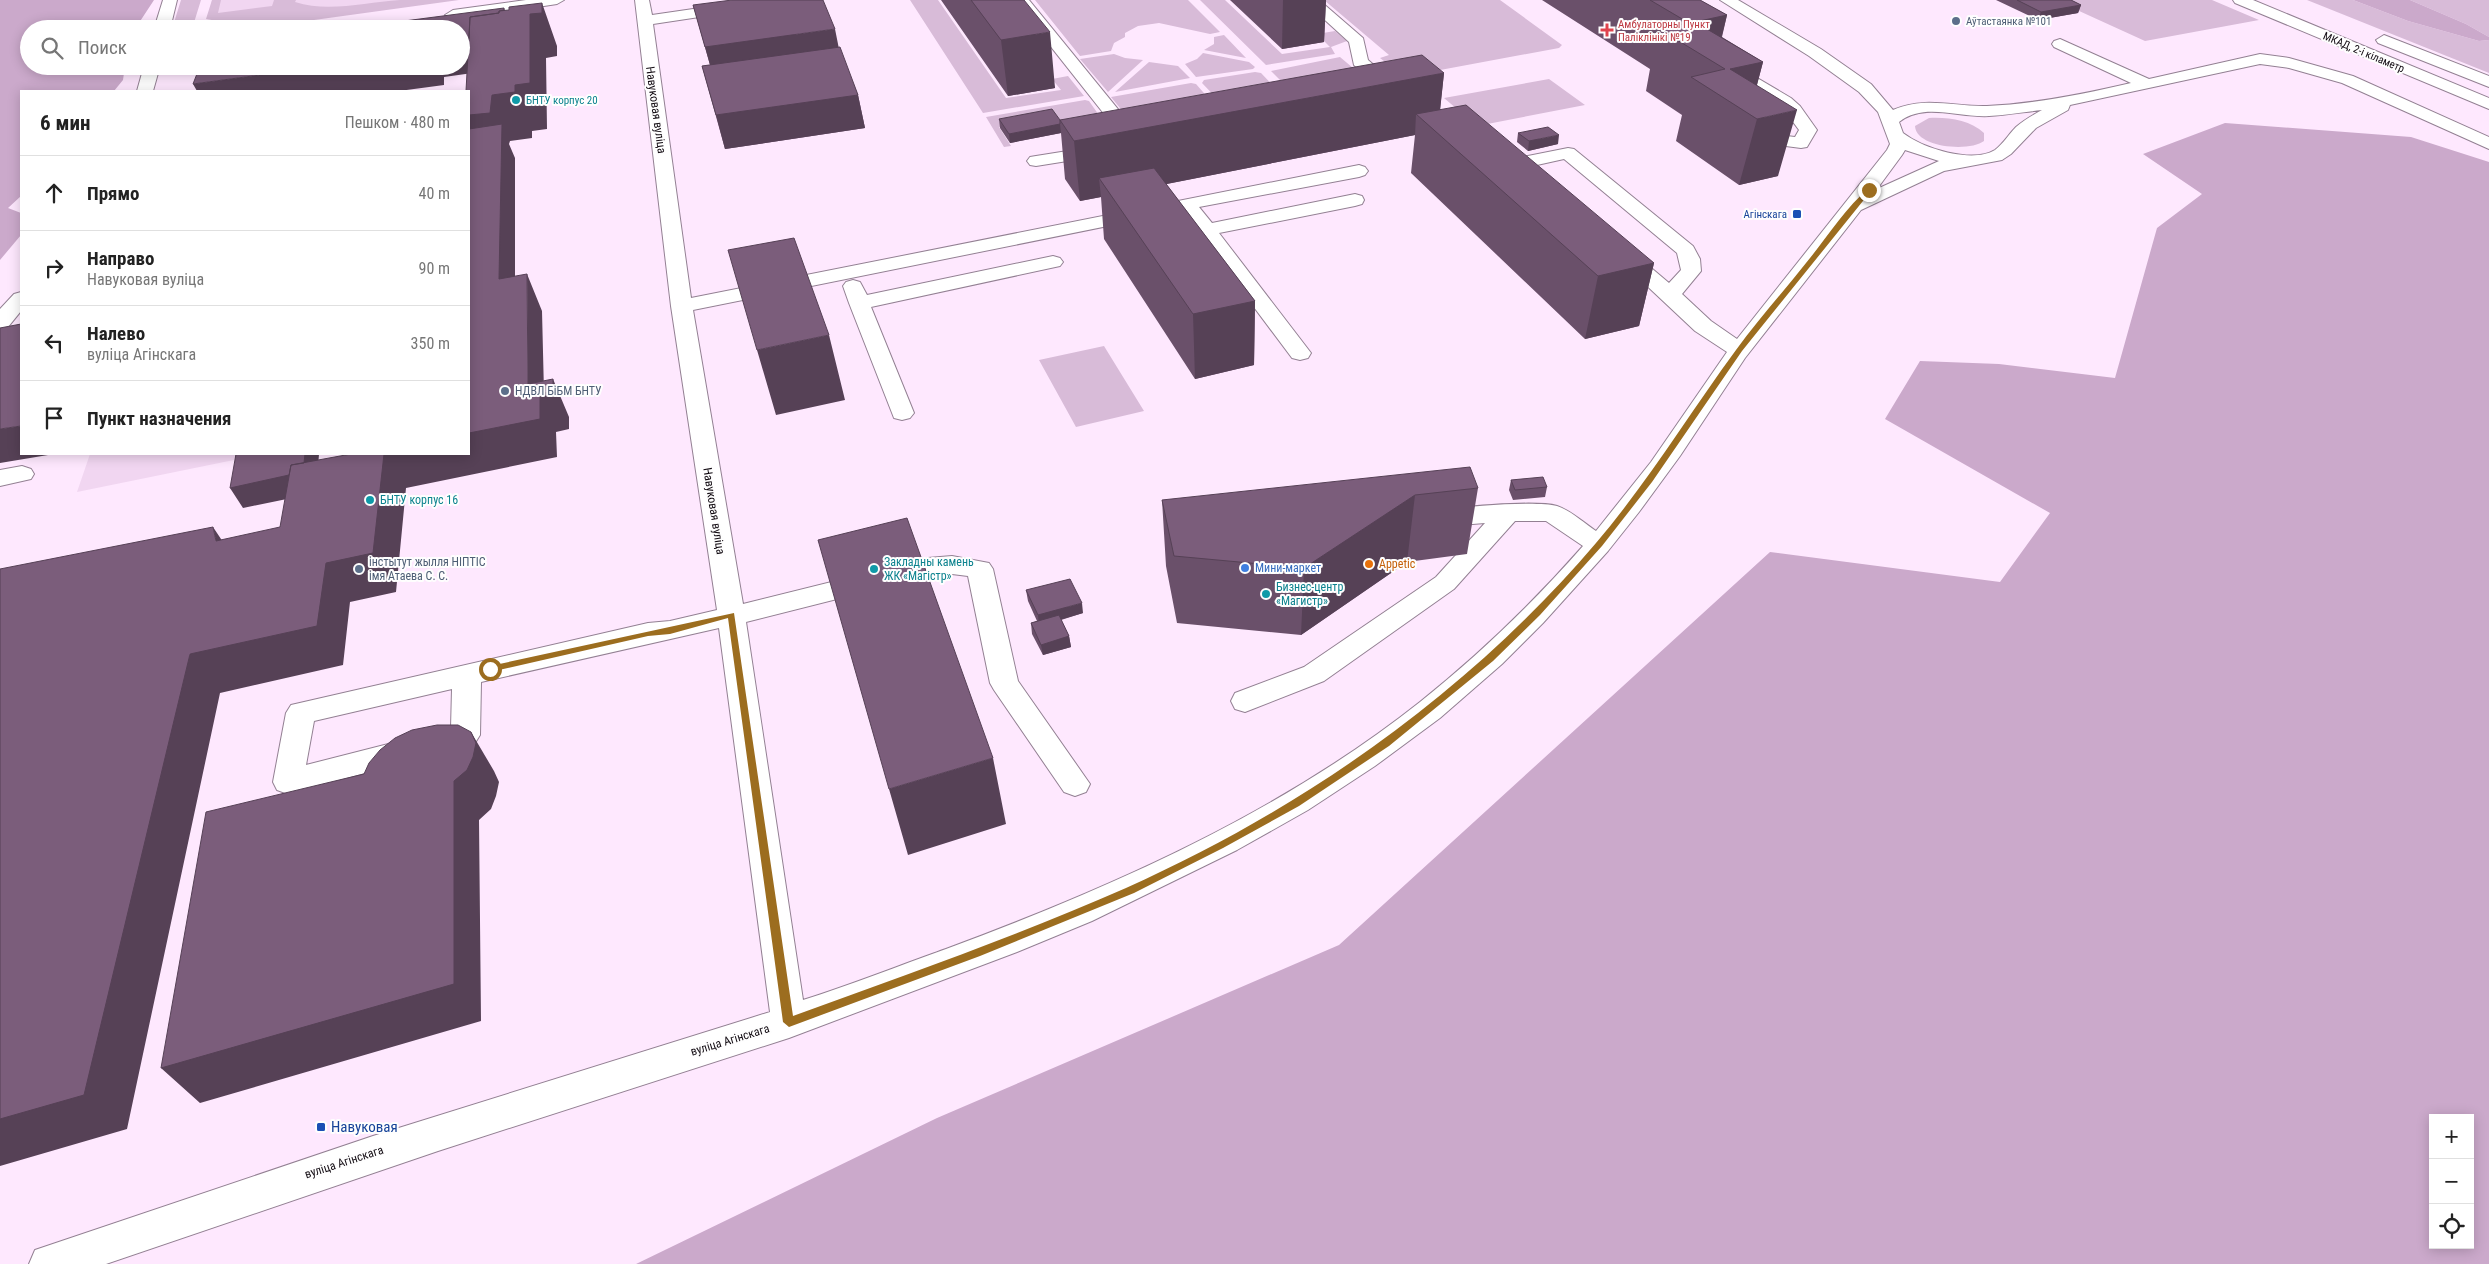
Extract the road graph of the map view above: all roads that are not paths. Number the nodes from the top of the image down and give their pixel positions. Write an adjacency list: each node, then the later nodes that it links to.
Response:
1 (170, 0): 10 (main road)
2 (557, 0): 9 (main road)
3 (786, 0): 8 (main road)
4 (1021, 0): 28 (main road)
5 (1310, 0): 19 (main road)
6 (1727, 0): 14 (main road)
7 (2240, 0): 21 (main road, МКАД, 2-і кіламетр)
8 (643, 10): 41 (main road, Навуковая вуліца)
9 (441, 17)
10 (164, 20)
11 (2369, 34): 16 (main road, МКАД, 2-і кіламетр)
12 (2060, 44): 17 (main road)
13 (1713, 56): 24 (main road)
14 (1836, 66): 22 (main road); 23 (main road)
15 (149, 75): 18 (main road)
16 (2489, 82)
17 (2146, 84): 20 (main road); 26 (main road)
18 (145, 90)
19 (1376, 97)
20 (2076, 98): 22 (main road); 25 (main road, вуліца Агінскага)
21 (2489, 104)
22 (1958, 110): 23 (main road); 25 (main road)
23 (1894, 129): 27 (main road); 33 (main road, вуліца Агінскага)
24 (1777, 140)
25 (2010, 143): 27 (main road, вуліца Агінскага)
26 (2489, 144)
27 (1980, 158): 33 (main road, вуліца Агінскага)
28 (1036, 161)
29 (1359, 171): 32 (main road)
30 (1544, 189): 38 (main road)
31 (1355, 200): 34 (main road)
32 (1187, 204): 34 (main road); 37 (main road)
33 (1854, 208): 45 (main road, вуліца Агінскага)
34 (1208, 230): 46 (main road)
35 (1610, 244): 38 (main road)
36 (1052, 262): 40 (main road)
37 (849, 273): 40 (main road); 41 (main road)
38 (1670, 294): 45 (main road)
39 (20, 299): 42 (main road)
40 (859, 303): 47 (main road)
41 (682, 306): 51 (main road, Навуковая вуліца)
42 (0, 322)
43 (20, 331): 44 (main road)
44 (0, 335)
45 (1739, 350): 50 (main road, вуліца Агінскага)
46 (1300, 353)
47 (902, 413)
48 (1508, 513): 49 (main road); 50 (main road); 53 (main road)
49 (1412, 521)
50 (1599, 545): 55 (main road, вуліца Агінскага)
51 (731, 615): 52 (main road); 54 (main road); 55 (main road, Навуковая вуліца)
52 (467, 675): 52 (main road)
53 (1245, 701)
54 (1075, 784)
55 (789, 1022): 56 (main road, вуліца Агінскага)
56 (49, 1264)

